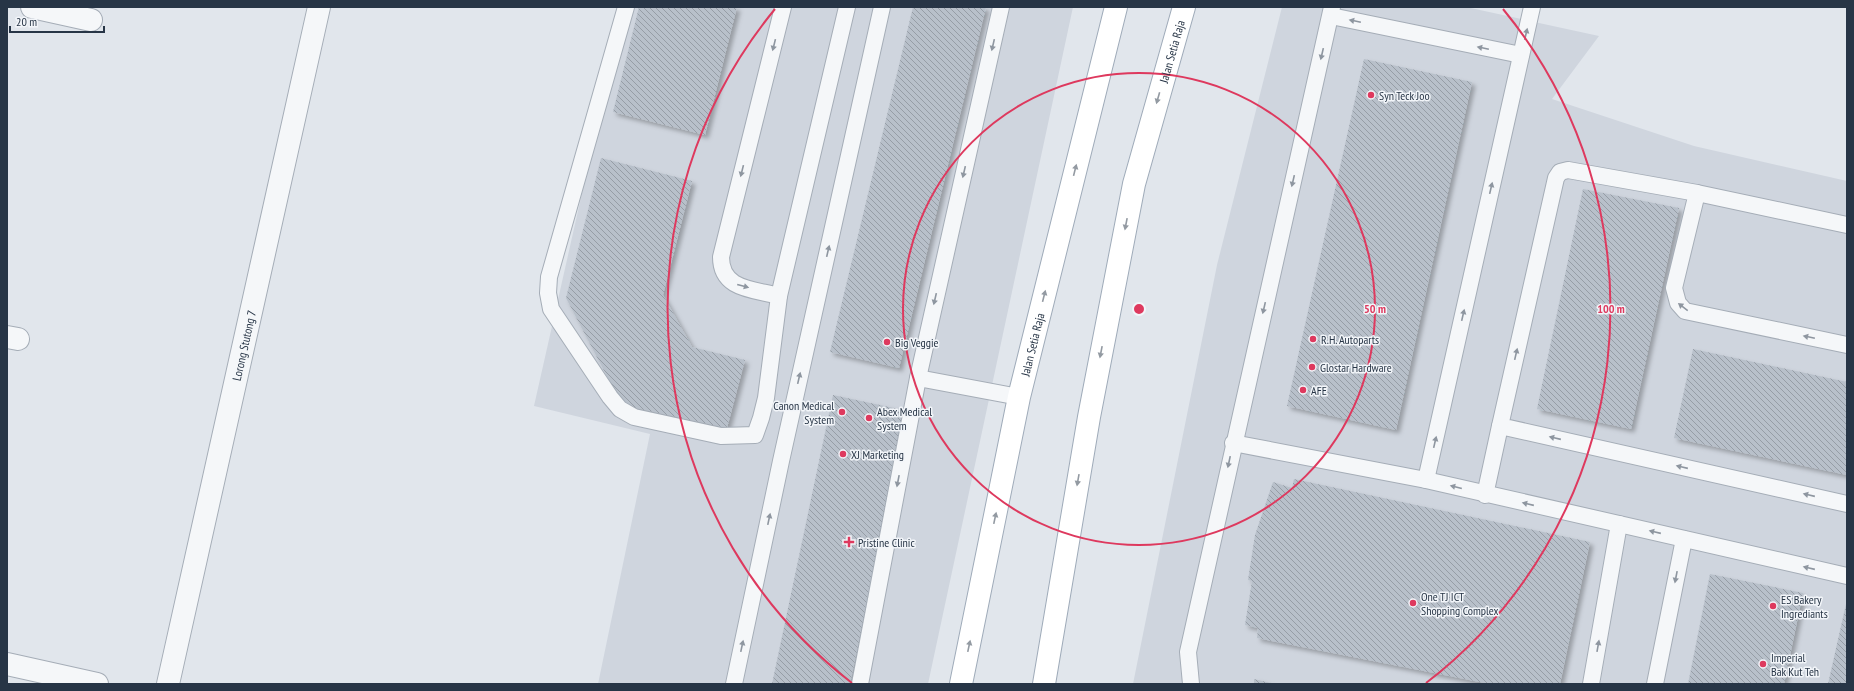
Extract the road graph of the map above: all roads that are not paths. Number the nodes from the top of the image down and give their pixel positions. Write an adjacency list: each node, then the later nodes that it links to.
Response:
1 (32, 7): 12 (street)
2 (320, 7): 30 (street, Lorong Stutong 7)
3 (626, 7): 16 (lane)
4 (783, 7): 16 (lane, one-way to 16)
5 (847, 7): 16 (lane)
6 (882, 7): 31 (lane, one-way to 6)
7 (1001, 7): 18 (lane, one-way to 18)
8 (1116, 7): 19 (main road, Jalan Setia Raja, one-way to 8)
9 (1184, 7): 34 (main road, Jalan Setia Raja, one-way to 34)
10 (1532, 7): 13 (lane, one-way to 10)
11 (1331, 12): 13 (lane, one-way to 11); 21 (lane, one-way to 21)
12 (91, 20)
13 (1521, 55): 22 (lane, one-way to 13)
14 (1697, 193): 15 (lane); 17 (lane, one-way to 14); 20 (lane, one-way to 14)
15 (1847, 225)
16 (779, 296)
17 (1847, 345)
18 (918, 378): 19 (lane); 32 (lane, one-way to 32)
19 (1020, 398): 33 (main road, Jalan Setia Raja, one-way to 19)
20 (1500, 426): 23 (lane); 24 (lane, one-way to 20)
21 (1233, 443): 22 (lane); 35 (lane, one-way to 35)
22 (1426, 480): 23 (lane, one-way to 22)
23 (1485, 495): 25 (lane, one-way to 23)
24 (1847, 504)
25 (1619, 524): 26 (lane, one-way to 25); 36 (lane, one-way to 25)
26 (1684, 539): 27 (lane, one-way to 26); 37 (lane, one-way to 37)
27 (1847, 576)
28 (7, 664): 29 (street)
29 (97, 684)
30 (168, 684)
31 (734, 684)
32 (860, 684)
33 (961, 684)
34 (1044, 684)
35 (1191, 684)
36 (1591, 684)
37 (1655, 684)

